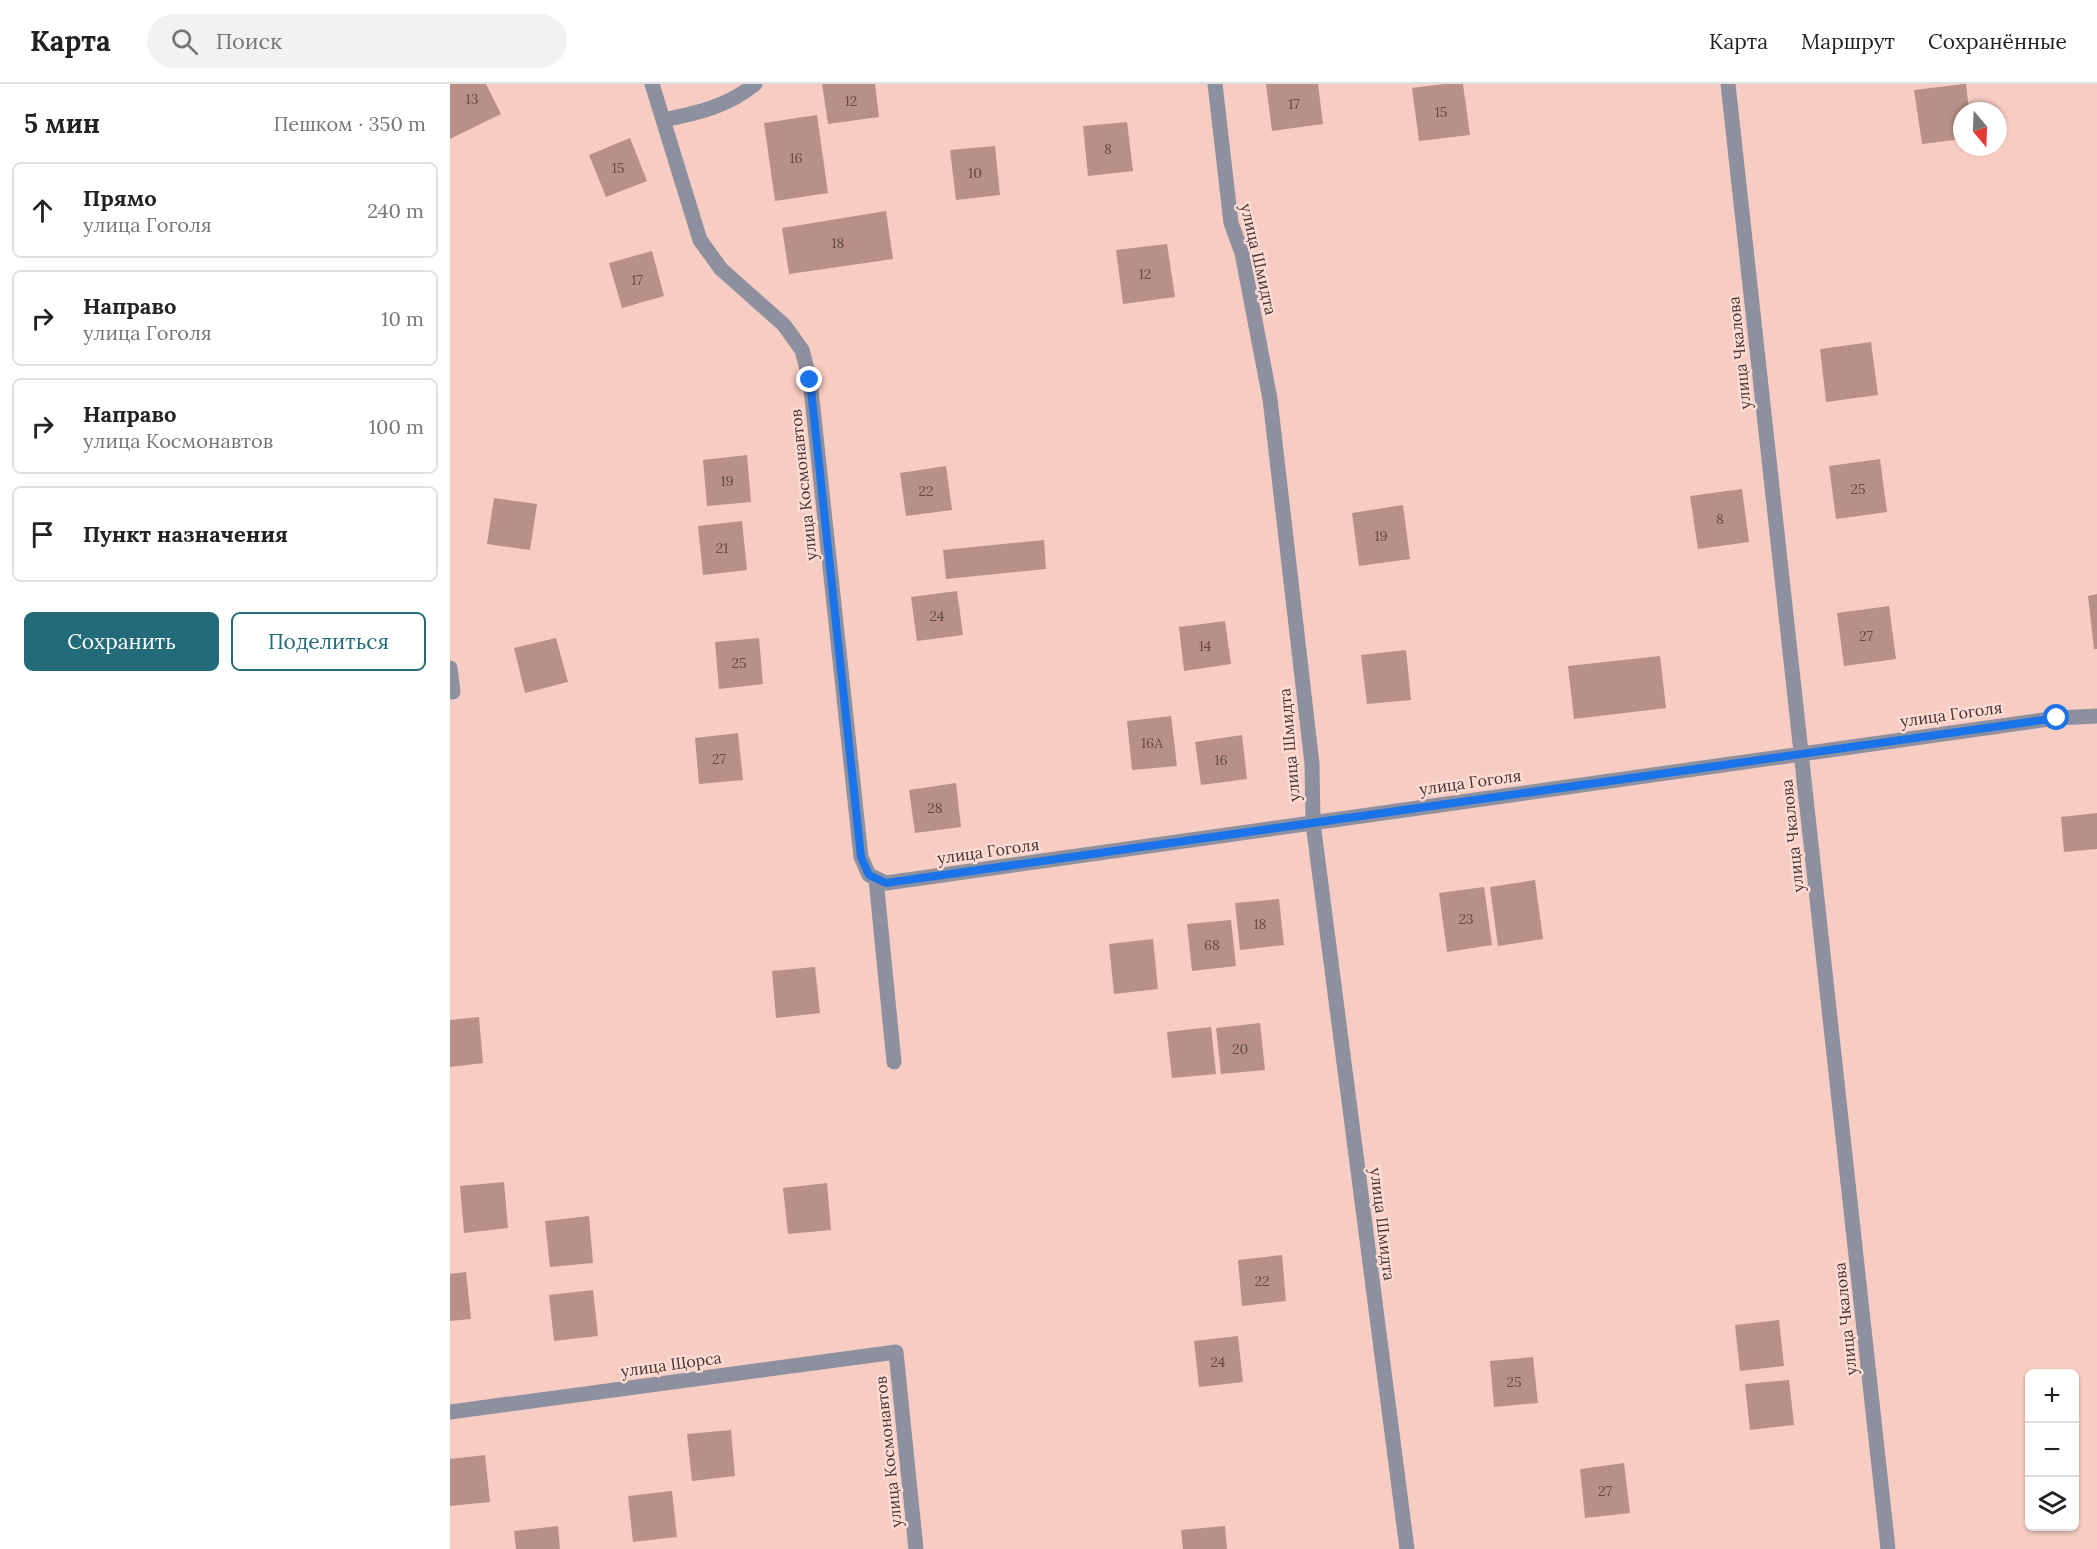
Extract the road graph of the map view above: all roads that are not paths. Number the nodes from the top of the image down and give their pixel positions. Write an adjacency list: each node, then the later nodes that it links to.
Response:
1 (652, 84): 5 (street, улица Космонавтов)
2 (755, 84): 5 (street)
3 (1215, 84): 10 (street, улица Шмидта)
4 (1728, 84): 9 (street, улица Чкалова)
5 (663, 120): 11 (street, улица Космонавтов)
6 (450, 668): 7 (street)
7 (453, 692)
8 (2097, 716): 9 (street, улица Гоголя)
9 (1801, 752): 10 (street, улица Гоголя); 17 (street, улица Чкалова)
10 (1313, 823): 11 (street, улица Гоголя); 16 (street, улица Шмидта)
11 (876, 879): 12 (street)
12 (894, 1062)
13 (897, 1352): 14 (street, улица Щорса); 15 (street, улица Космонавтов)
14 (450, 1412)
15 (916, 1549)
16 (1407, 1549)
17 (1888, 1549)

